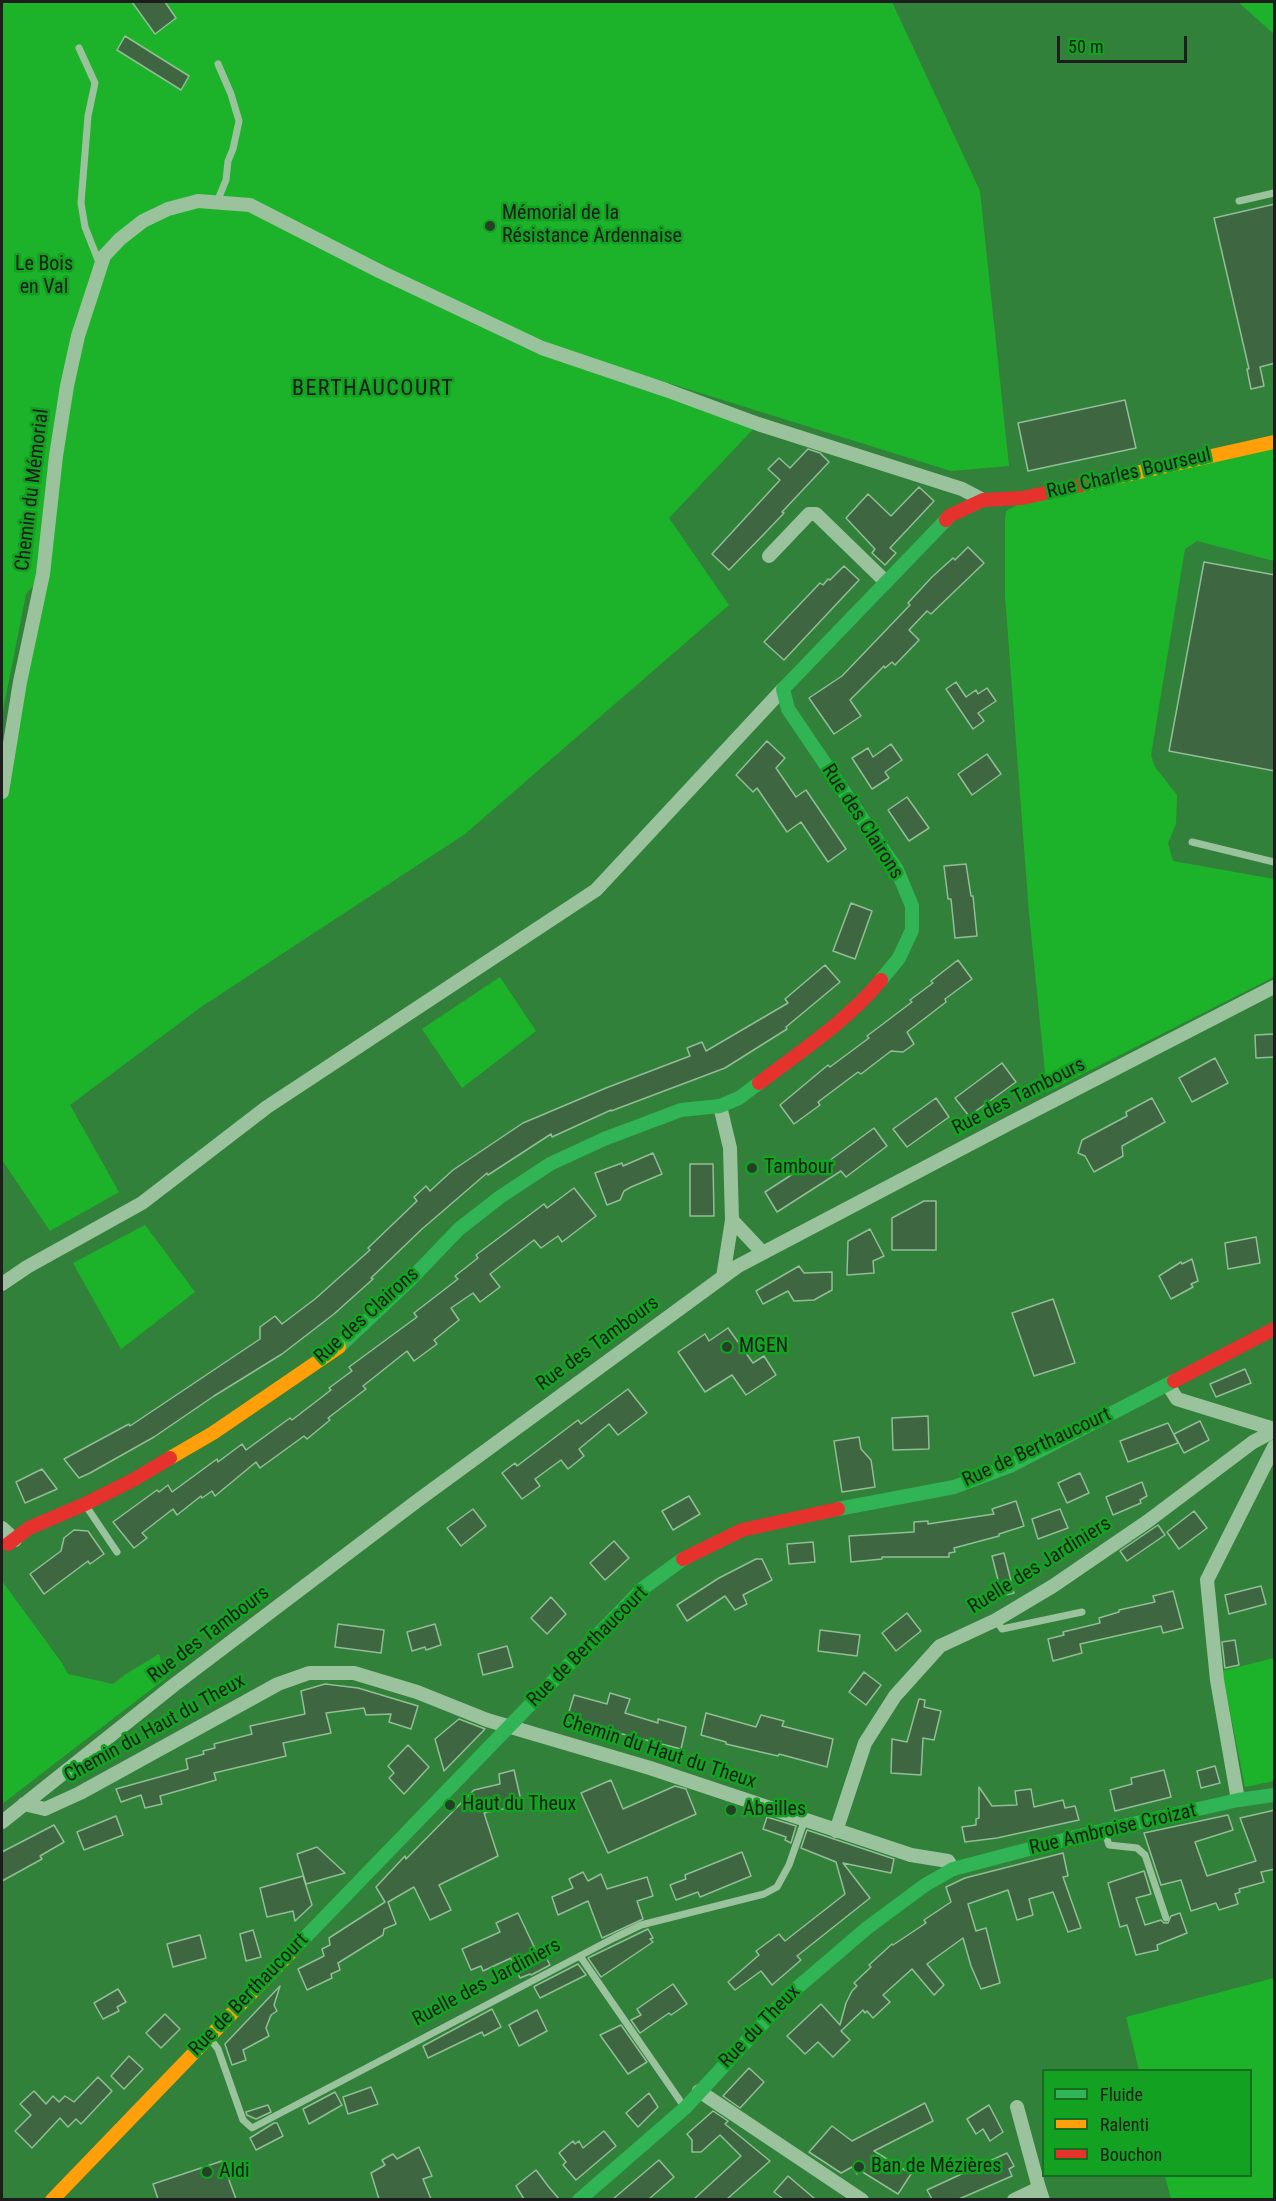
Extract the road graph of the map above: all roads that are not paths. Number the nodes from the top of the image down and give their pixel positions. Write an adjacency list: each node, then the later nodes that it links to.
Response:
1 (79, 48): 6 (lane)
2 (218, 64): 5 (lane)
3 (1275, 193): 4 (lane)
4 (1239, 201)
5 (217, 202): 6 (street, Chemin du Mémorial); 8 (street, Chemin du Mémorial)
6 (101, 267): 12 (street, Chemin du Mémorial)
7 (1275, 442): 8 (main road, Rue Charles Bourseul)
8 (983, 500): 10 (main road)
9 (769, 556): 10 (street)
10 (886, 582): 11 (main road)
11 (783, 689): 16 (main road, Rue des Clairons); 20 (street)
12 (2, 792)
13 (1192, 842): 14 (lane)
14 (1275, 862)
15 (1275, 987): 18 (street, Rue des Tambours)
16 (720, 1106): 17 (street); 25 (main road, Rue des Clairons)
17 (732, 1220): 18 (street); 19 (street)
18 (763, 1253): 19 (street, Rue des Tambours)
19 (723, 1277): 34 (street, Rue des Tambours)
20 (2, 1284)
21 (1275, 1329): 22 (main road, Rue de Berthaucourt)
22 (1168, 1385): 23 (street); 31 (main road, Rue de Berthaucourt)
23 (1275, 1430): 30 (street, Ruelle des Jardiniers)
24 (1275, 1447): 33 (street)
25 (85, 1504): 27 (main road, Rue des Clairons); 28 (lane)
26 (2, 1528): 27 (street, Rue des Clairons)
27 (12, 1542)
28 (117, 1552)
29 (1082, 1612): 30 (lane)
30 (996, 1620): 37 (street, Ruelle des Jardiniers)
31 (510, 1725): 34 (street, Chemin du Haut du Theux); 35 (street, Chemin du Haut du Theux); 42 (main road, Rue de Berthaucourt)
32 (1275, 1795): 33 (main road, Rue Ambroise Croizat)
33 (1238, 1800): 38 (main road, Rue Ambroise Croizat)
34 (24, 1804): 36 (street, Rue des Tambours)
35 (805, 1819): 37 (street, Chemin du Haut du Theux); 41 (lane, Ruelle des Jardiniers)
36 (2, 1822)
37 (836, 1831): 39 (street, Chemin du Haut du Theux)
38 (1104, 1831): 39 (main road, Rue Ambroise Croizat); 40 (lane)
39 (953, 1869): 43 (main road, Rue du Theux)
40 (1166, 1918)
41 (580, 1956): 42 (lane, Ruelle des Jardiniers); 44 (lane)
42 (209, 2037): 47 (main road, Rue de Berthaucourt)
43 (699, 2091): 44 (main road, Rue du Theux); 49 (street)
44 (685, 2108): 48 (main road, Rue du Theux)
45 (1017, 2108): 46 (street)
46 (1041, 2194): 50 (street)
47 (52, 2199)
48 (579, 2199)
49 (862, 2199)
50 (1014, 2199)

